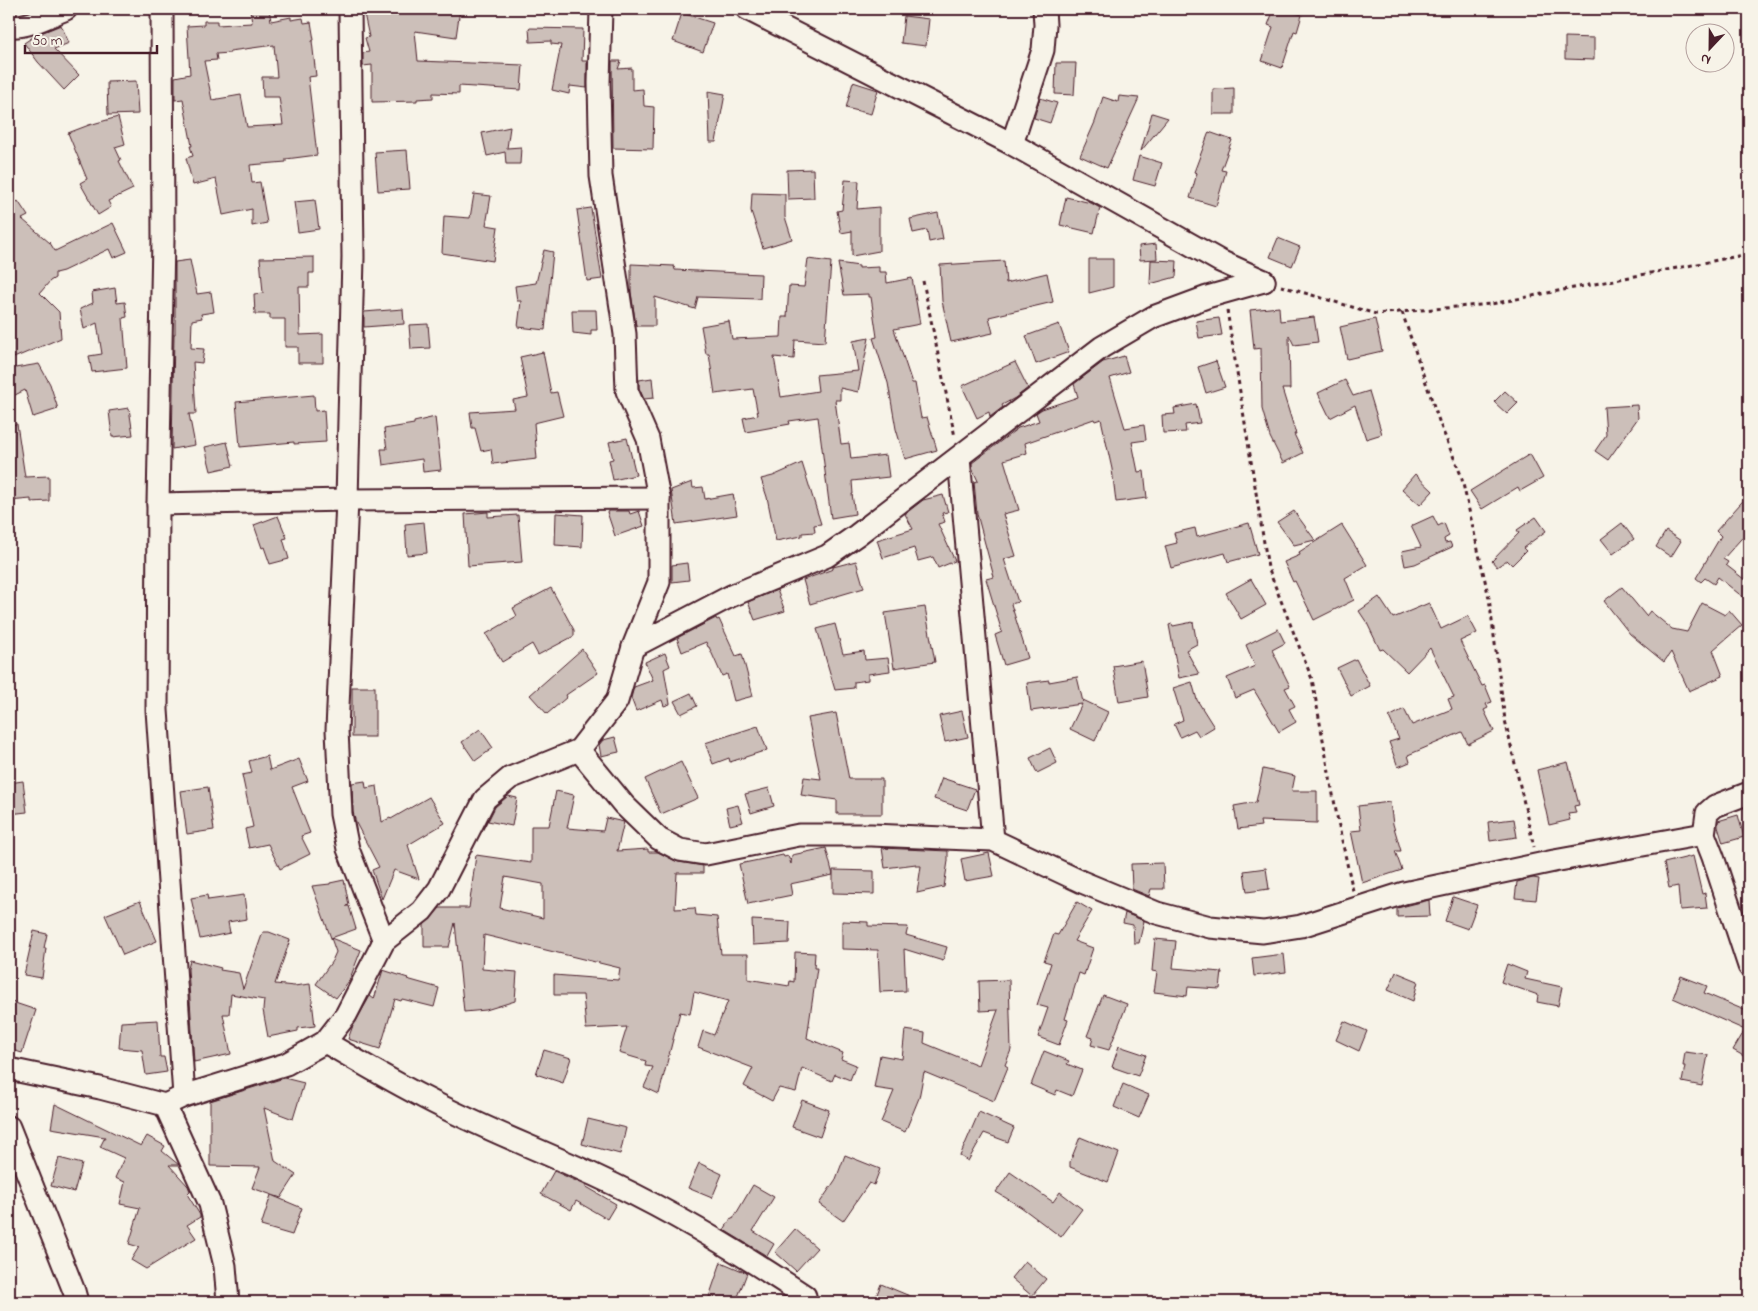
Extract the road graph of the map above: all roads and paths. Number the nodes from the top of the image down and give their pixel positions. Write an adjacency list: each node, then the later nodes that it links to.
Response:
1 (66, 9): 7 (street)
2 (162, 9): 17 (street)
3 (350, 9): 16 (street)
4 (601, 9): 15 (street)
5 (747, 9): 8 (street)
6 (1044, 9): 8 (street)
7 (9, 26)
8 (1012, 144): 10 (street)
9 (1749, 254): 13 (path)
10 (1264, 280): 12 (street); 13 (path)
11 (923, 281): 14 (path)
12 (1224, 292): 14 (street); 24 (path)
13 (1402, 312): 23 (path)
14 (959, 458): 18 (street); 22 (street)
15 (659, 498): 16 (street); 18 (street)
16 (347, 500): 17 (street); 25 (street)
17 (158, 504): 29 (street)
18 (633, 647): 19 (street)
19 (579, 750): 22 (street); 25 (street)
20 (1749, 793): 21 (street)
21 (1704, 834): 23 (street); 26 (street)
22 (993, 840): 24 (street)
23 (1538, 865): 24 (street)
24 (1356, 908)
25 (384, 941): 27 (street)
26 (1749, 966)
27 (326, 1042): 29 (street); 32 (street)
28 (9, 1069): 30 (street)
29 (184, 1096): 30 (street)
30 (165, 1105): 34 (street)
31 (9, 1127): 33 (street)
32 (805, 1296)
33 (77, 1302)
34 (228, 1302)

